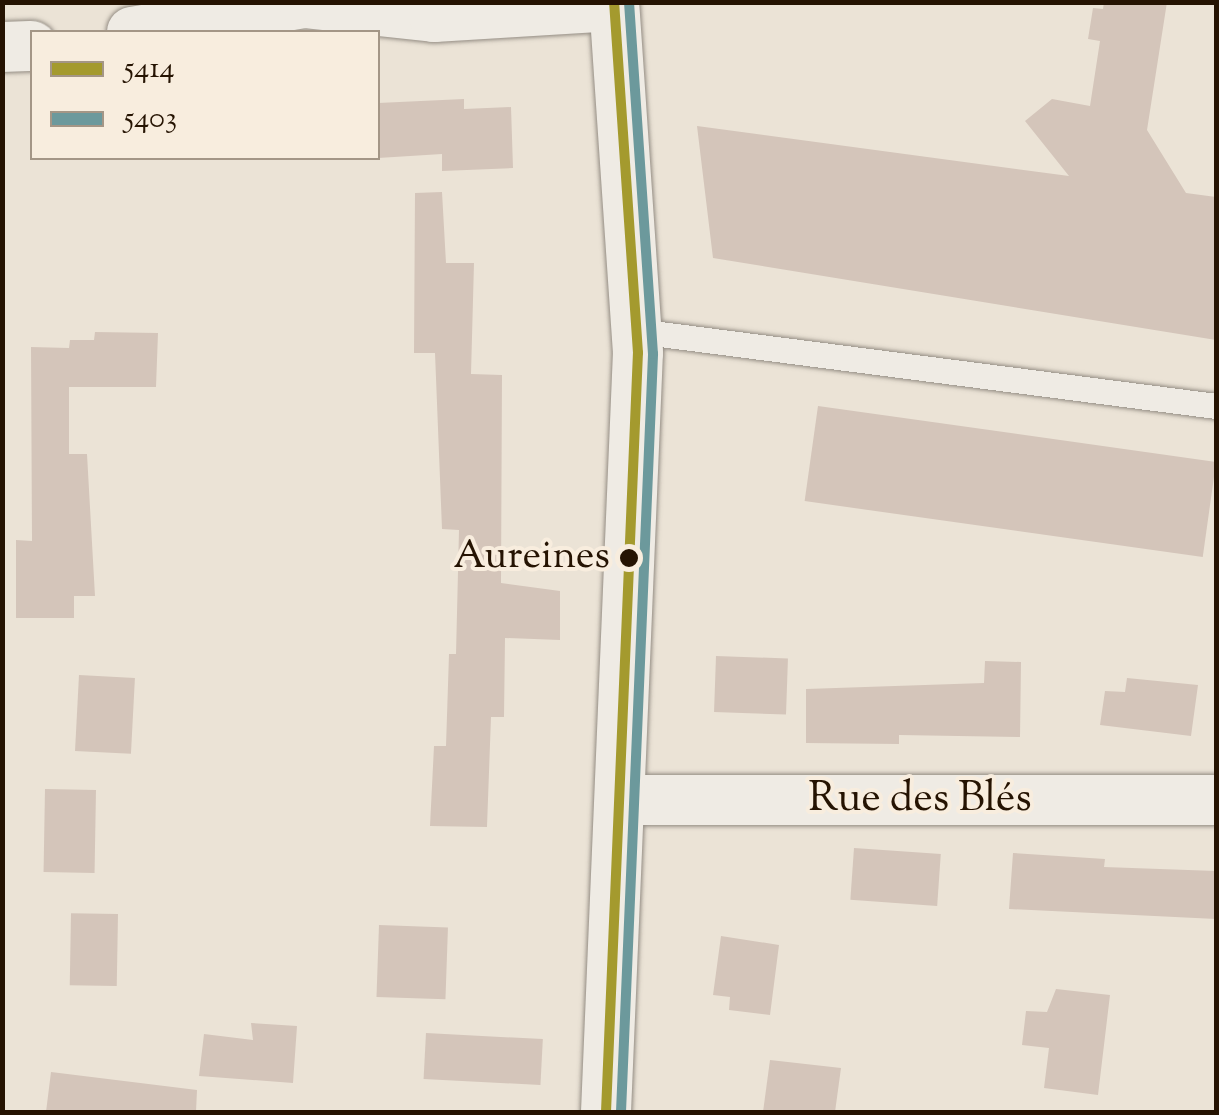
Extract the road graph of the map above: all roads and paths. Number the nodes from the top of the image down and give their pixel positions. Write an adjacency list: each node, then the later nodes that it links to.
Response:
1 (614, 4): 2 (street); 5 (street)
2 (144, 30)
3 (2, 46): 4 (street)
4 (30, 46)
5 (637, 331): 6 (lane); 7 (street)
6 (1216, 406)
7 (623, 800): 8 (street, Rue des Blés); 9 (street)
8 (1216, 800)
9 (606, 1112)

